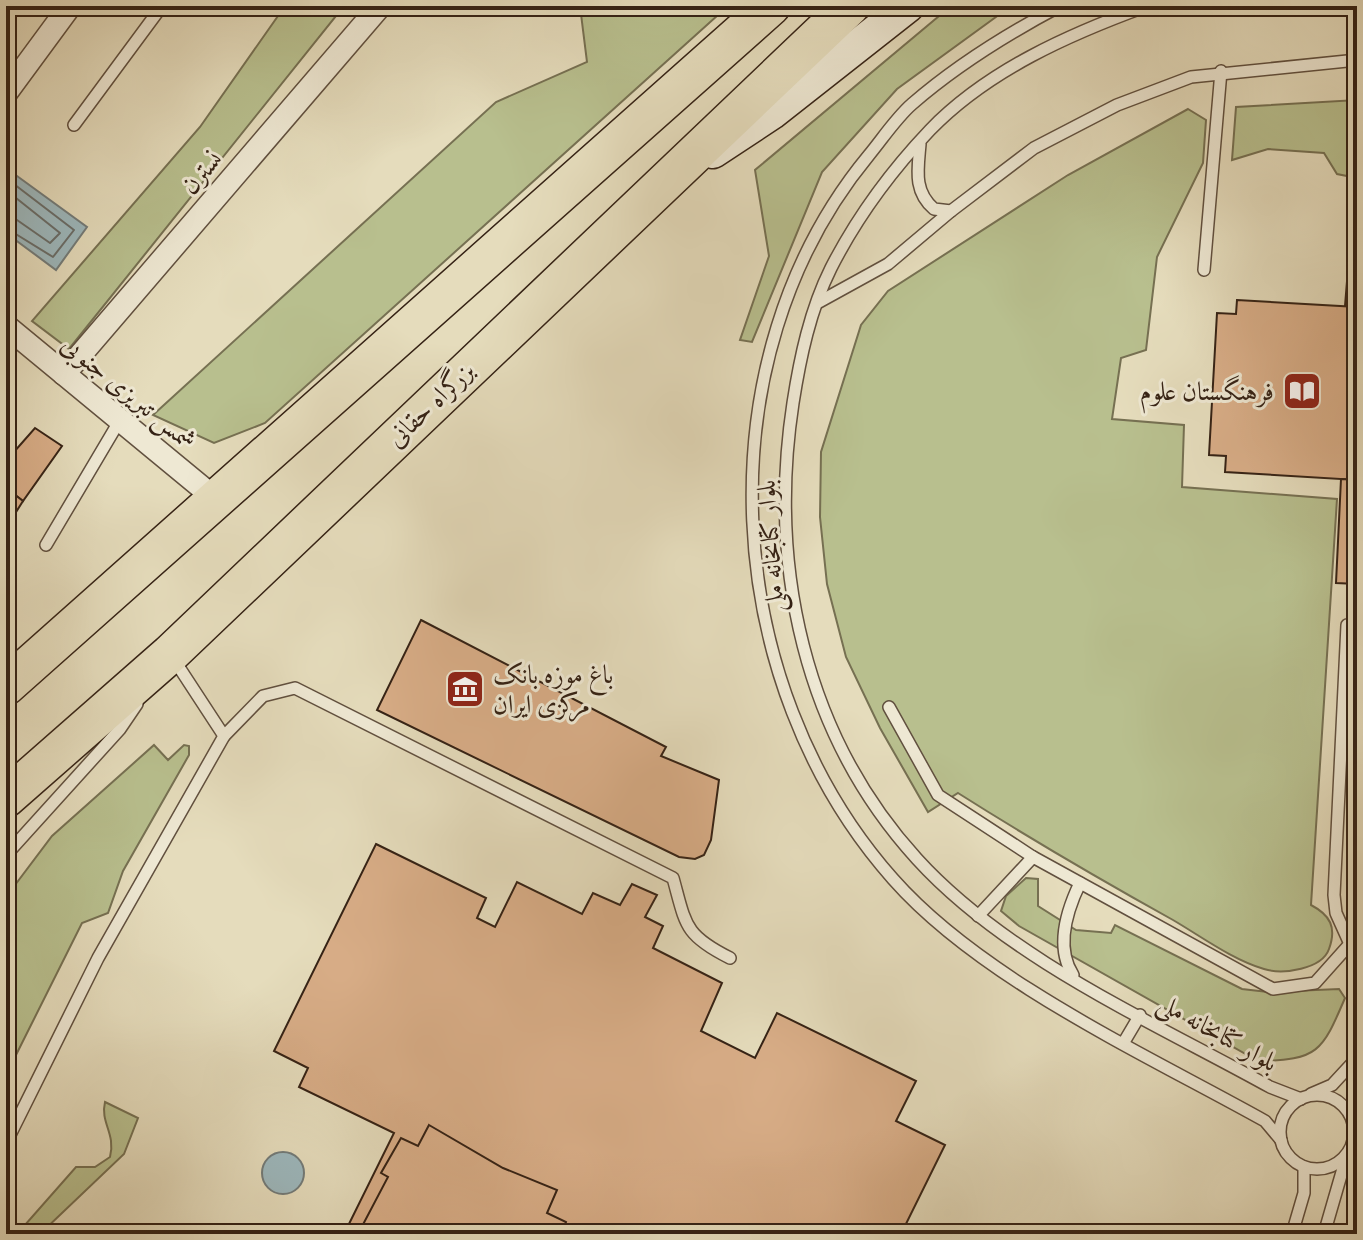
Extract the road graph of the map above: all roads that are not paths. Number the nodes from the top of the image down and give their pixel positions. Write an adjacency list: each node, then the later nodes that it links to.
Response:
1 (70, 6): 11 (street)
2 (162, 6): 12 (lane)
3 (380, 6): 19 (street, نسترن)
4 (771, 6): 21 (highway)
5 (850, 6): 14 (highway, بزرگراه حقانی)
6 (908, 6): 14 (main road)
7 (1060, 6): 37 (lane, بلوار کتابخانه ملی)
8 (1147, 6): 13 (lane, بلوار کتابخانه ملی)
9 (1357, 60): 10 (lane)
10 (1221, 71): 15 (lane); 16 (lane)
11 (6, 93)
12 (74, 125)
13 (920, 142): 15 (lane); 17 (lane, بلوار کتابخانه ملی)
14 (647, 196): 24 (highway, بزرگراه حقانی)
15 (951, 211): 17 (lane)
16 (1204, 270)
17 (819, 302): 32 (lane, بلوار کتابخانه ملی)
18 (6, 326): 19 (street, شمس تبریزی جنوبی)
19 (64, 374): 20 (street, شمس تبریزی جنوبی)
20 (120, 420): 21 (street, شمس تبریزی جنوبی); 22 (lane)
21 (217, 500): 25 (highway)
22 (46, 545)
23 (1347, 625): 33 (lane)
24 (170, 654): 27 (lane); 28 (highway, بزرگراه حقانی); 29 (lane)
25 (6, 686)
26 (889, 707): 30 (lane)
27 (224, 736): 34 (lane); 42 (lane)
28 (6, 798)
29 (6, 855)
30 (1033, 857): 31 (lane); 32 (lane)
31 (1080, 883): 33 (lane); 35 (lane)
32 (978, 916): 35 (lane, بلوار کتابخانه ملی)
33 (1353, 940)
34 (730, 958)
35 (1075, 979): 36 (lane, بلوار کتابخانه ملی)
36 (1140, 1015): 37 (lane); 39 (lane, بلوار کتابخانه ملی)
37 (1124, 1042): 41 (lane, بلوار کتابخانه ملی)
38 (1357, 1058): 39 (lane)
39 (1304, 1098): 40 (lane); 41 (lane)
40 (1355, 1114): 43 (lane)
41 (1281, 1140): 44 (lane)
42 (6, 1143)
43 (1348, 1154): 44 (lane); 46 (lane)
44 (1304, 1167): 45 (lane)
45 (1292, 1234)
46 (1324, 1234)

